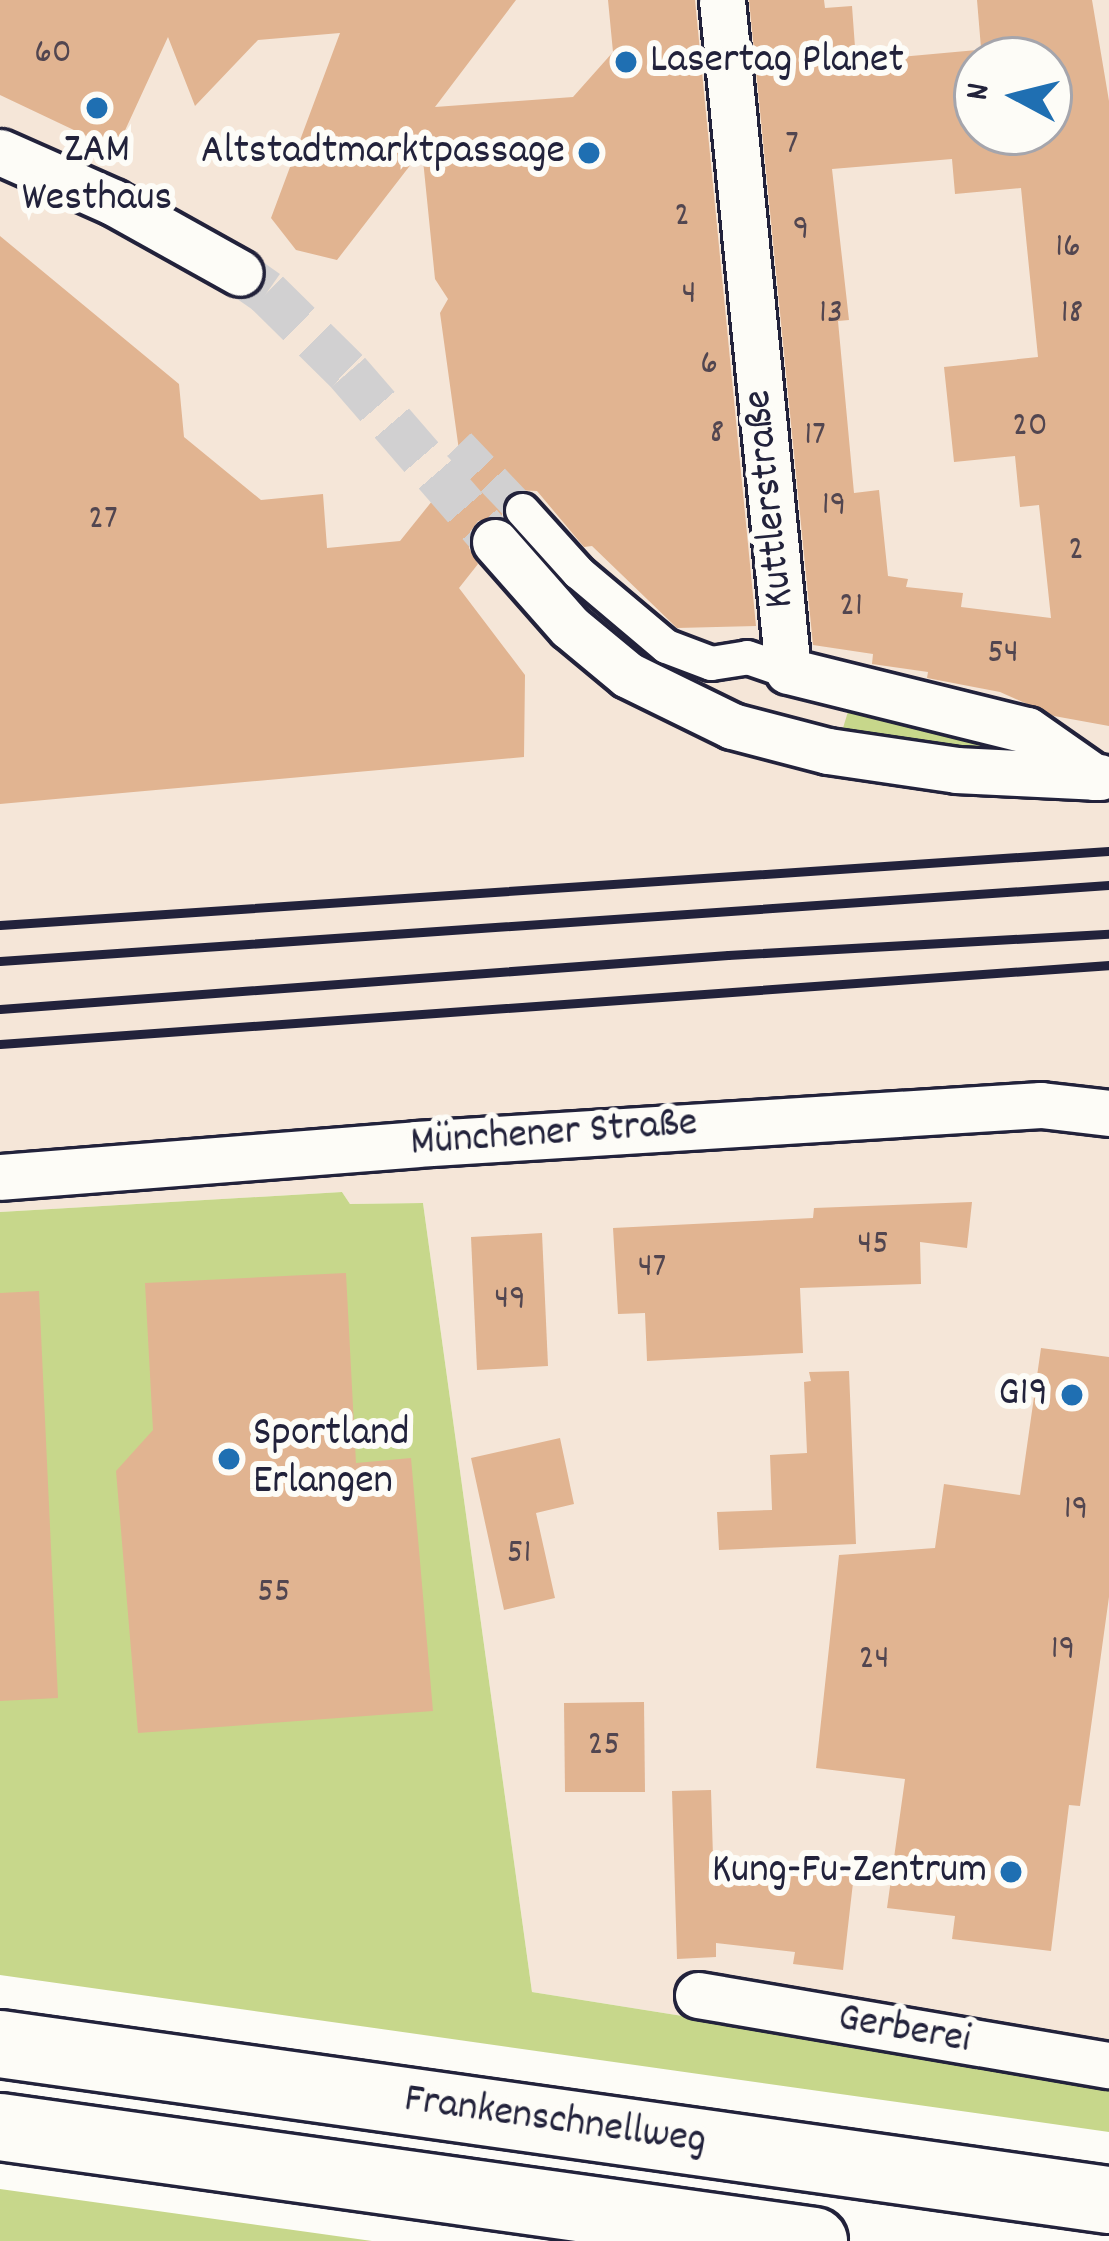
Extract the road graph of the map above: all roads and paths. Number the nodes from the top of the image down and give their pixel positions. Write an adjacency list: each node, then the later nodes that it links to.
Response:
1 (722, 0): 5 (street, Kuttlerstraße)
2 (0, 152): 3 (street)
3 (240, 273)
4 (508, 526): 5 (street); 6 (street)
5 (788, 671): 6 (street)
6 (1102, 777)
7 (1109, 1113): 8 (street, Münchener Straße)
8 (0, 1177)
9 (698, 1995): 11 (street, Gerberei)
10 (0, 2044): 13 (highway, Frankenschnellweg)
11 (1109, 2065)
12 (0, 2127): 14 (highway, Frankenschnellweg)
13 (1109, 2200)
14 (814, 2241)

